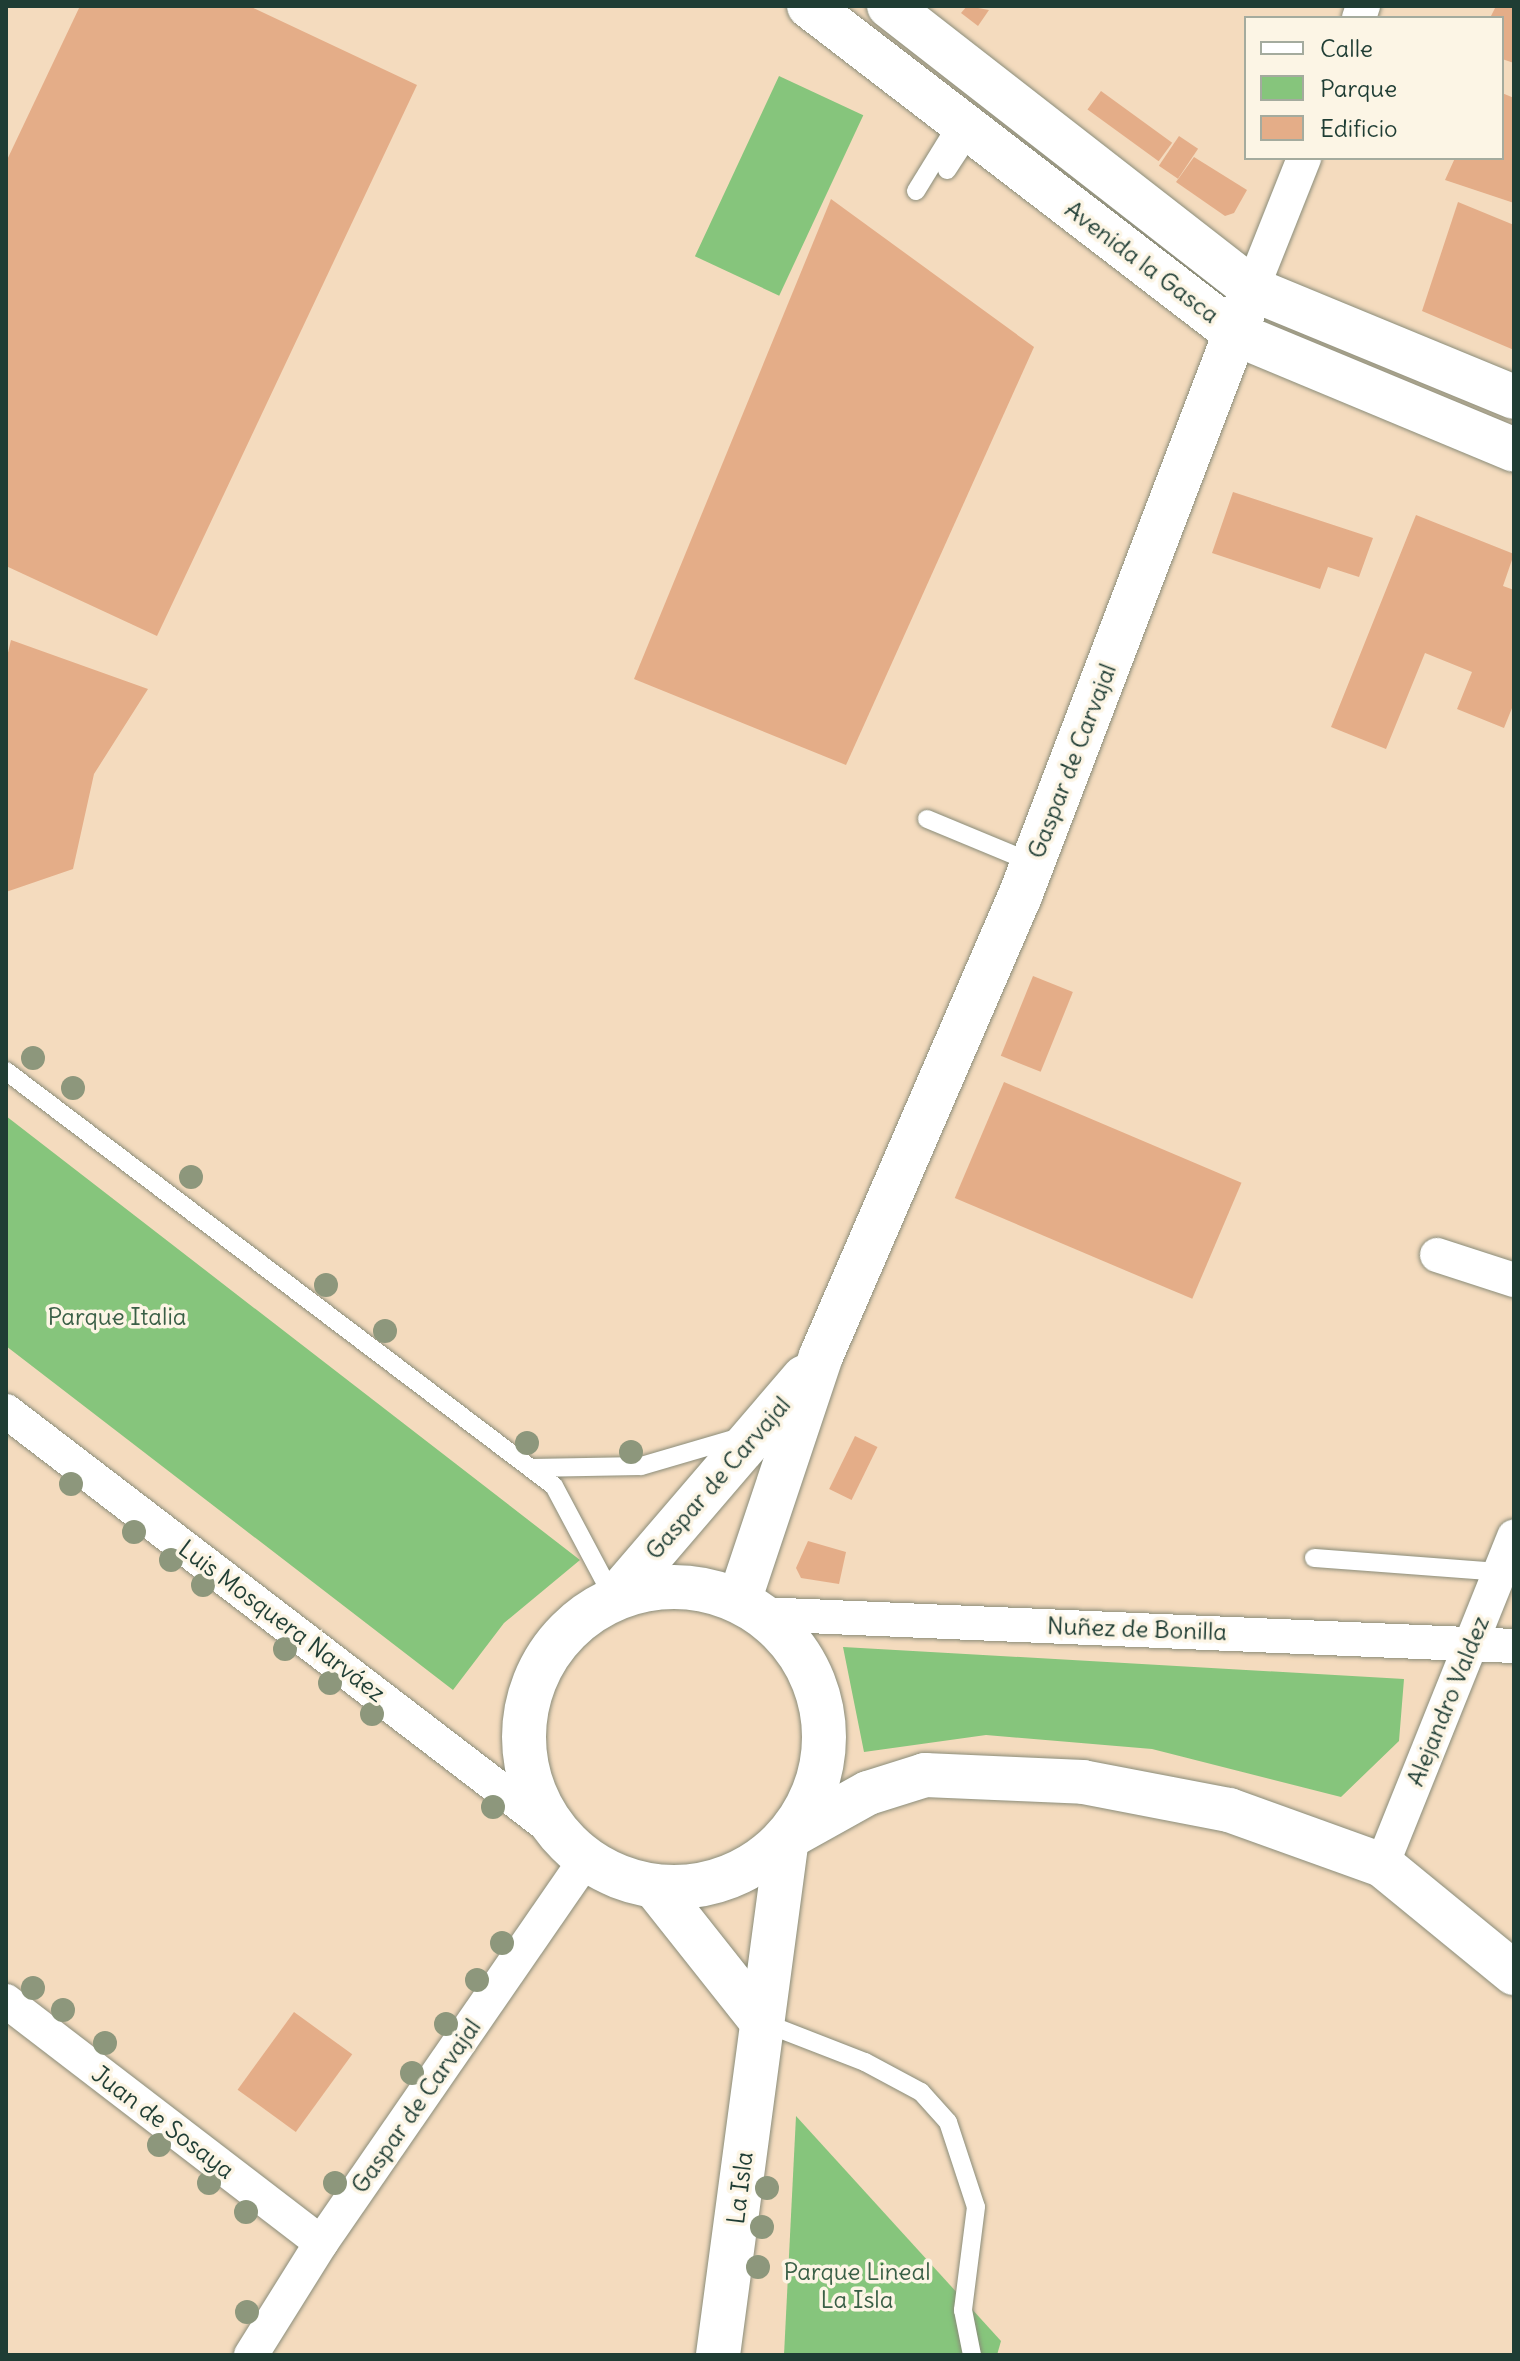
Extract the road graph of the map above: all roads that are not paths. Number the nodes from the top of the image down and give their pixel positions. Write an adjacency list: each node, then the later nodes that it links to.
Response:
1 (809, 6): 3 (street, Avenida la Gasca)
2 (889, 6): 7 (street, Avenida la Gasca)
3 (965, 126): 5 (lane); 6 (lane); 8 (street, Avenida la Gasca)
4 (1303, 160): 7 (street, Gaspar de Carvajal)
5 (947, 170)
6 (916, 191)
7 (1252, 289): 8 (street, Gaspar de Carvajal); 9 (street, Avenida la Gasca)
8 (1236, 334): 10 (street, Avenida la Gasca); 12 (street, Gaspar de Carvajal)
9 (1514, 397)
10 (1514, 450)
11 (927, 819): 12 (lane)
12 (1033, 863): 16 (street, Gaspar de Carvajal)
13 (6, 1071): 19 (lane)
14 (1437, 1255): 15 (street)
15 (1514, 1280)
16 (821, 1356): 18 (street, Gaspar de Carvajal); 24 (street, Gaspar de Carvajal)
17 (6, 1411): 28 (street, Luis Mosquera Narváez)
18 (758, 1432): 19 (lane); 23 (street, Gaspar de Carvajal)
19 (531, 1468): 23 (lane)
20 (1514, 1537): 22 (street, Alejandro Valdez)
21 (1314, 1558): 22 (lane)
22 (1499, 1572): 25 (street, Alejandro Valdez)
23 (614, 1599): 24 (street, Gaspar de Carvajal); 28 (street, Gaspar de Carvajal)
24 (750, 1608): 25 (street, Nuñez de Bonilla); 27 (street, Gaspar de Carvajal)
25 (1471, 1643): 26 (street, Nuñez de Bonilla); 29 (street, Alejandro Valdez)
26 (1514, 1646)
27 (787, 1838): 29 (street); 30 (street, Gaspar de Carvajal); 33 (street, La Isla)
28 (571, 1846): 30 (street, Gaspar de Carvajal); 34 (street, Gaspar de Carvajal)
29 (1382, 1865): 31 (street)
30 (655, 1887): 33 (street)
31 (1514, 1973)
32 (6, 2001): 34 (street, Juan de Sosaya)
33 (762, 2022): 36 (street, La Isla); 37 (lane)
34 (321, 2243): 35 (street, Gaspar de Carvajal)
35 (251, 2355)
36 (718, 2355)
37 (972, 2355)

